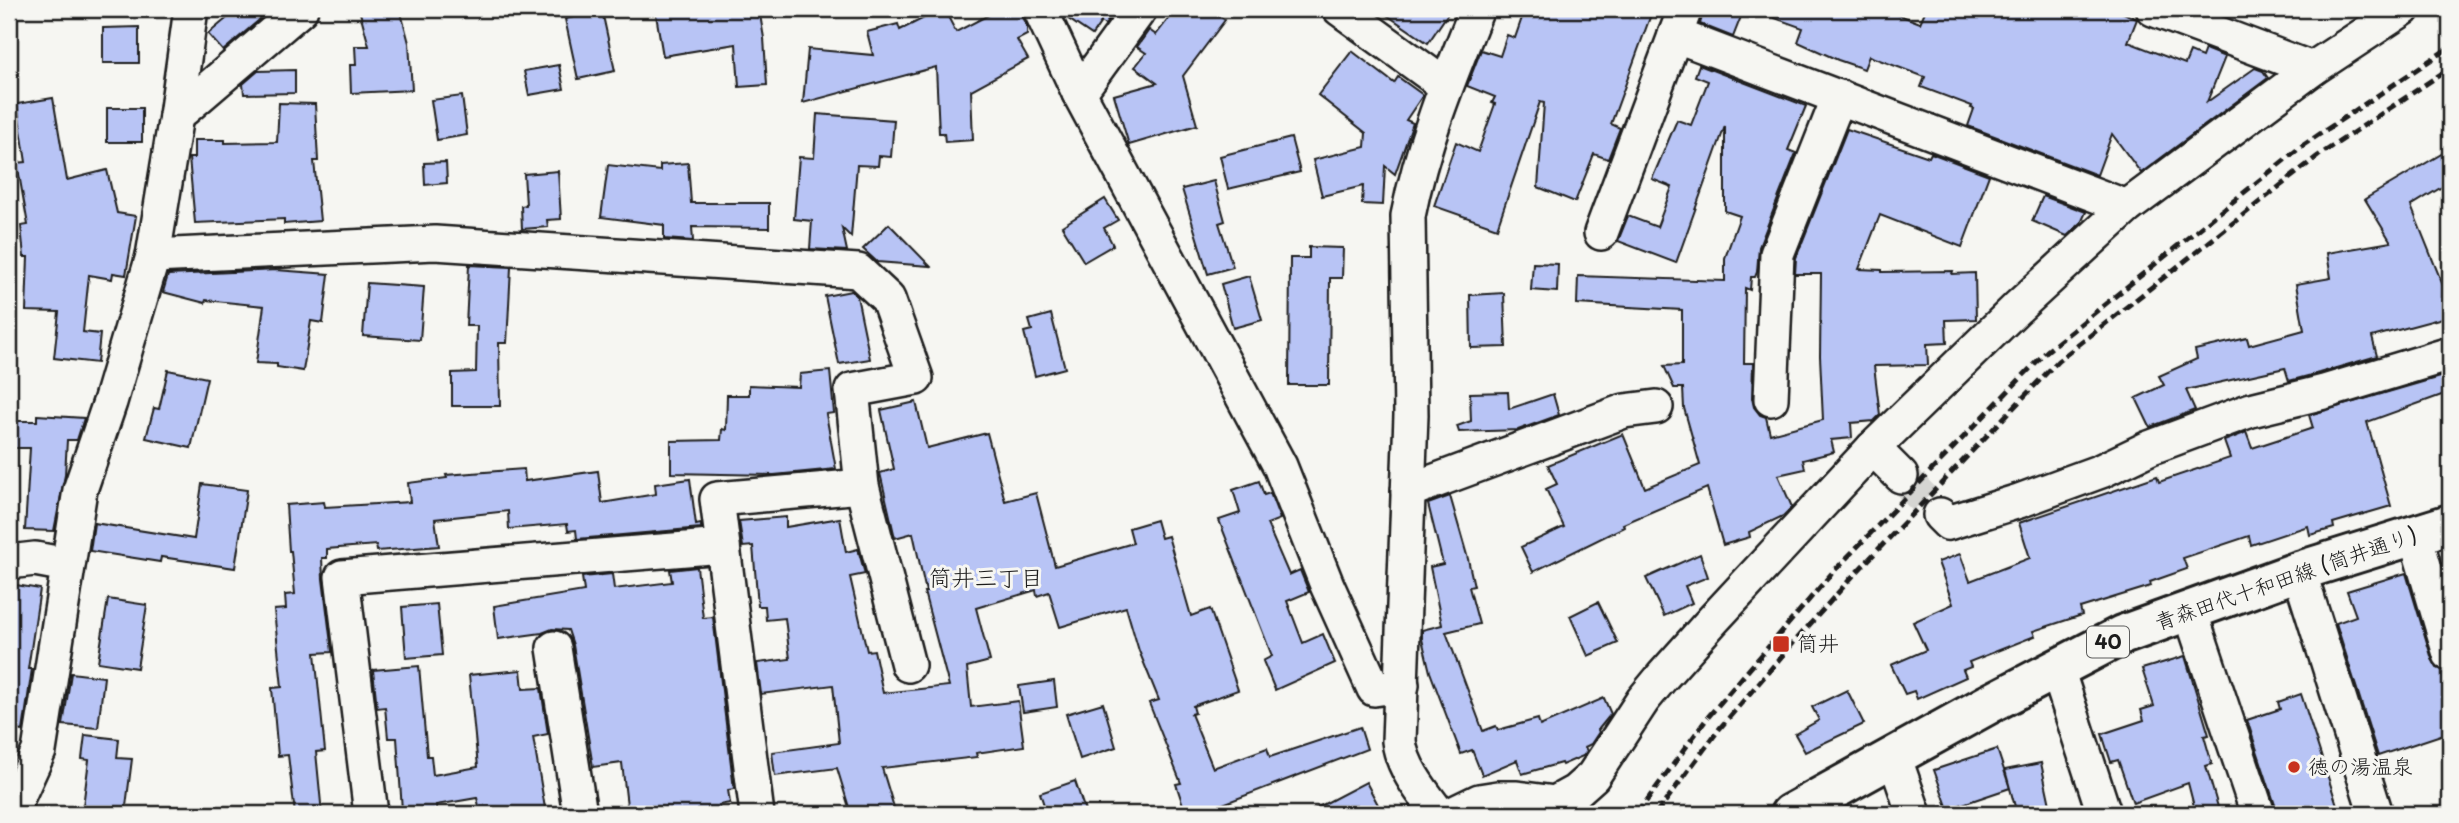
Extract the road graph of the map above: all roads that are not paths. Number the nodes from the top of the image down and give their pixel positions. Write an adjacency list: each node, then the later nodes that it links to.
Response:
1 (191, 9): 14 (street)
2 (300, 9): 14 (street)
3 (1040, 9): 12 (street)
4 (1140, 9): 12 (street)
5 (1340, 9): 11 (street)
6 (1477, 9): 11 (street)
7 (2153, 9): 10 (street)
8 (2403, 9): 10 (street)
9 (1680, 22): 13 (street); 16 (street)
10 (2312, 69): 15 (street)
11 (1446, 86): 24 (street)
12 (1079, 93): 36 (street)
13 (1839, 97): 15 (street); 19 (street)
14 (176, 116): 17 (street)
15 (2127, 207): 21 (street)
16 (1601, 233)
17 (153, 256): 23 (street); 29 (street)
18 (2450, 354): 25 (street)
19 (1771, 398)
20 (1656, 407): 24 (street)
21 (1872, 448): 22 (street); 44 (street)
22 (1901, 476)
23 (862, 486): 27 (street); 34 (street)
24 (1408, 491): 36 (street)
25 (1940, 515)
26 (2433, 530): 30 (main road, 青森田代十和田線 (筒井通り) / 40); 33 (street)
27 (723, 546): 40 (street); 42 (street)
28 (9, 562): 29 (street)
29 (67, 565): 39 (street)
30 (2299, 571): 31 (main road, 青森田代十和田線 (筒井通り) / 40); 48 (street)
31 (2190, 611): 35 (main road, 青森田代十和田線 (筒井通り) / 40); 47 (street)
32 (554, 648): 41 (street)
33 (2450, 654)
34 (908, 665)
35 (2057, 669): 37 (main road, 青森田代十和田線 (筒井通り) / 40); 38 (street)
36 (1402, 685): 43 (street)
37 (1894, 756): 45 (main road, 青森田代十和田線 (筒井通り) / 40); 46 (street)
38 (2105, 813)
39 (10, 814)
40 (371, 814)
41 (580, 814)
42 (757, 814)
43 (1439, 814)
44 (1452, 814)
45 (1790, 814)
46 (1914, 814)
47 (2258, 814)
48 (2376, 814)

